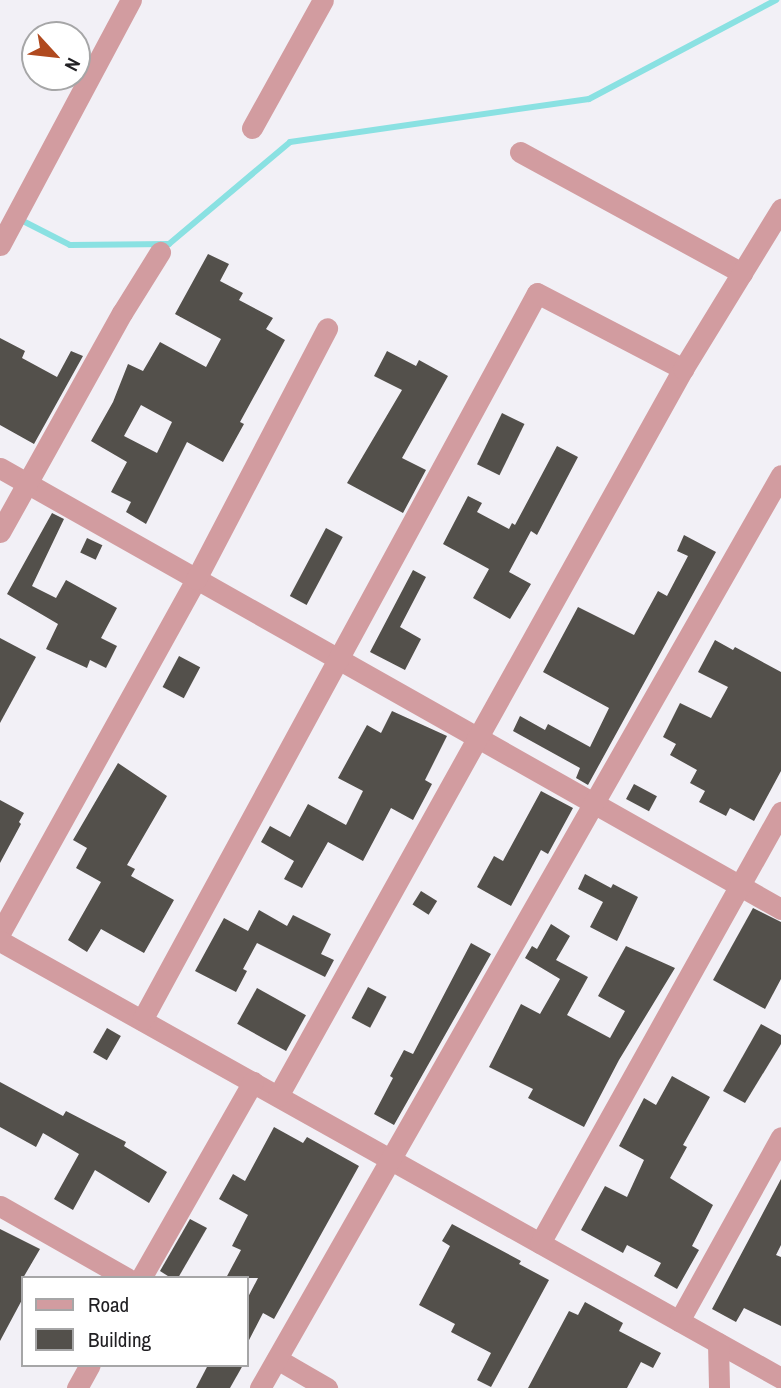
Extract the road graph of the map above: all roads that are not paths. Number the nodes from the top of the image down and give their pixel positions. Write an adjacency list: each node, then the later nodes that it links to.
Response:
1 (131, 0): 6 (street)
2 (323, 0): 3 (street)
3 (252, 128)
4 (520, 152): 8 (street)
5 (781, 209): 8 (street)
6 (0, 245)
7 (160, 252): 13 (street)
8 (742, 273): 10 (street)
9 (327, 328): 15 (street)
10 (683, 369): 16 (street); 17 (street)
11 (0, 468): 13 (street)
12 (781, 475): 18 (street)
13 (26, 483): 14 (street); 15 (street)
14 (0, 532)
15 (196, 579): 16 (street); 22 (street)
16 (337, 659): 17 (street); 24 (street)
17 (478, 738): 18 (street); 26 (street)
18 (593, 804): 20 (street); 28 (street)
19 (781, 812): 20 (street)
20 (740, 886): 21 (street); 30 (street)
21 (781, 909)
22 (0, 933)
23 (0, 941): 24 (street)
24 (142, 1020): 25 (street)
25 (253, 1082): 26 (street); 32 (street)
26 (278, 1096): 28 (street)
27 (781, 1137): 33 (street)
28 (390, 1159): 30 (street); 35 (street)
29 (0, 1206): 31 (street)
30 (540, 1243): 33 (street)
31 (123, 1276)
32 (142, 1276)
33 (678, 1321): 34 (street)
34 (718, 1343): 37 (street); 41 (street)
35 (277, 1359): 39 (street); 40 (street)
36 (89, 1367): 38 (street)
37 (781, 1378)
38 (77, 1388)
39 (260, 1388)
40 (327, 1388)
41 (719, 1388)

